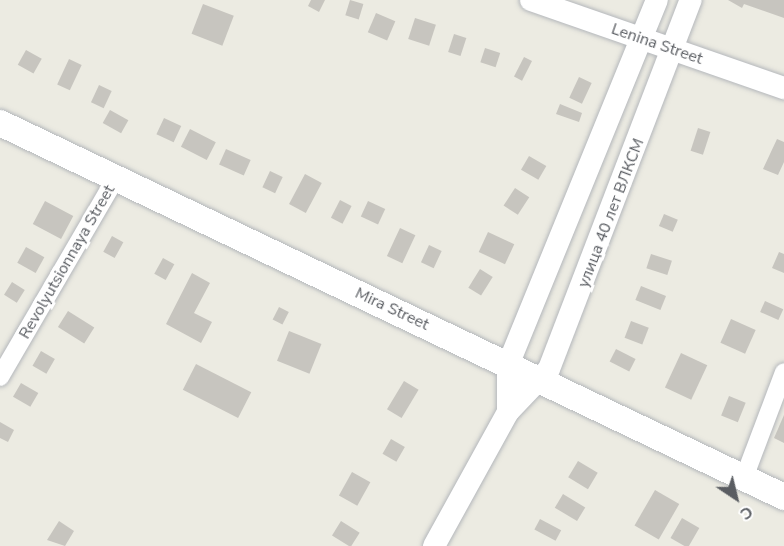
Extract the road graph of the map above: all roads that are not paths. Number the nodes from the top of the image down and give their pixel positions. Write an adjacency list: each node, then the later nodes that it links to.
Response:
1 (531, 0): 4 (street, Lenina Street)
2 (657, 0): 4 (street, улица 40 лет ВЛКСМ)
3 (691, 0): 5 (street, улица 40 лет ВЛКСМ)
4 (640, 38): 5 (street, Lenina Street); 9 (street, улица 40 лет ВЛКСМ)
5 (674, 49): 6 (street, Lenina Street); 12 (street, улица 40 лет ВЛКСМ)
6 (784, 88)
7 (0, 123): 8 (main road, Mira Street)
8 (116, 178): 9 (main road, Mira Street); 11 (street, Revolyutsionnaya Street)
9 (508, 365): 12 (main road, Mira Street); 13 (street, улица 40 лет ВЛКСМ)
10 (784, 372): 14 (street)
11 (0, 377)
12 (541, 381): 13 (street, улица 40 лет ВЛКСМ); 14 (main road, Mira Street)
13 (508, 412): 16 (street, улица 40 лет ВЛКСМ)
14 (744, 478): 15 (main road, Mira Street)
15 (784, 497)
16 (434, 546)

